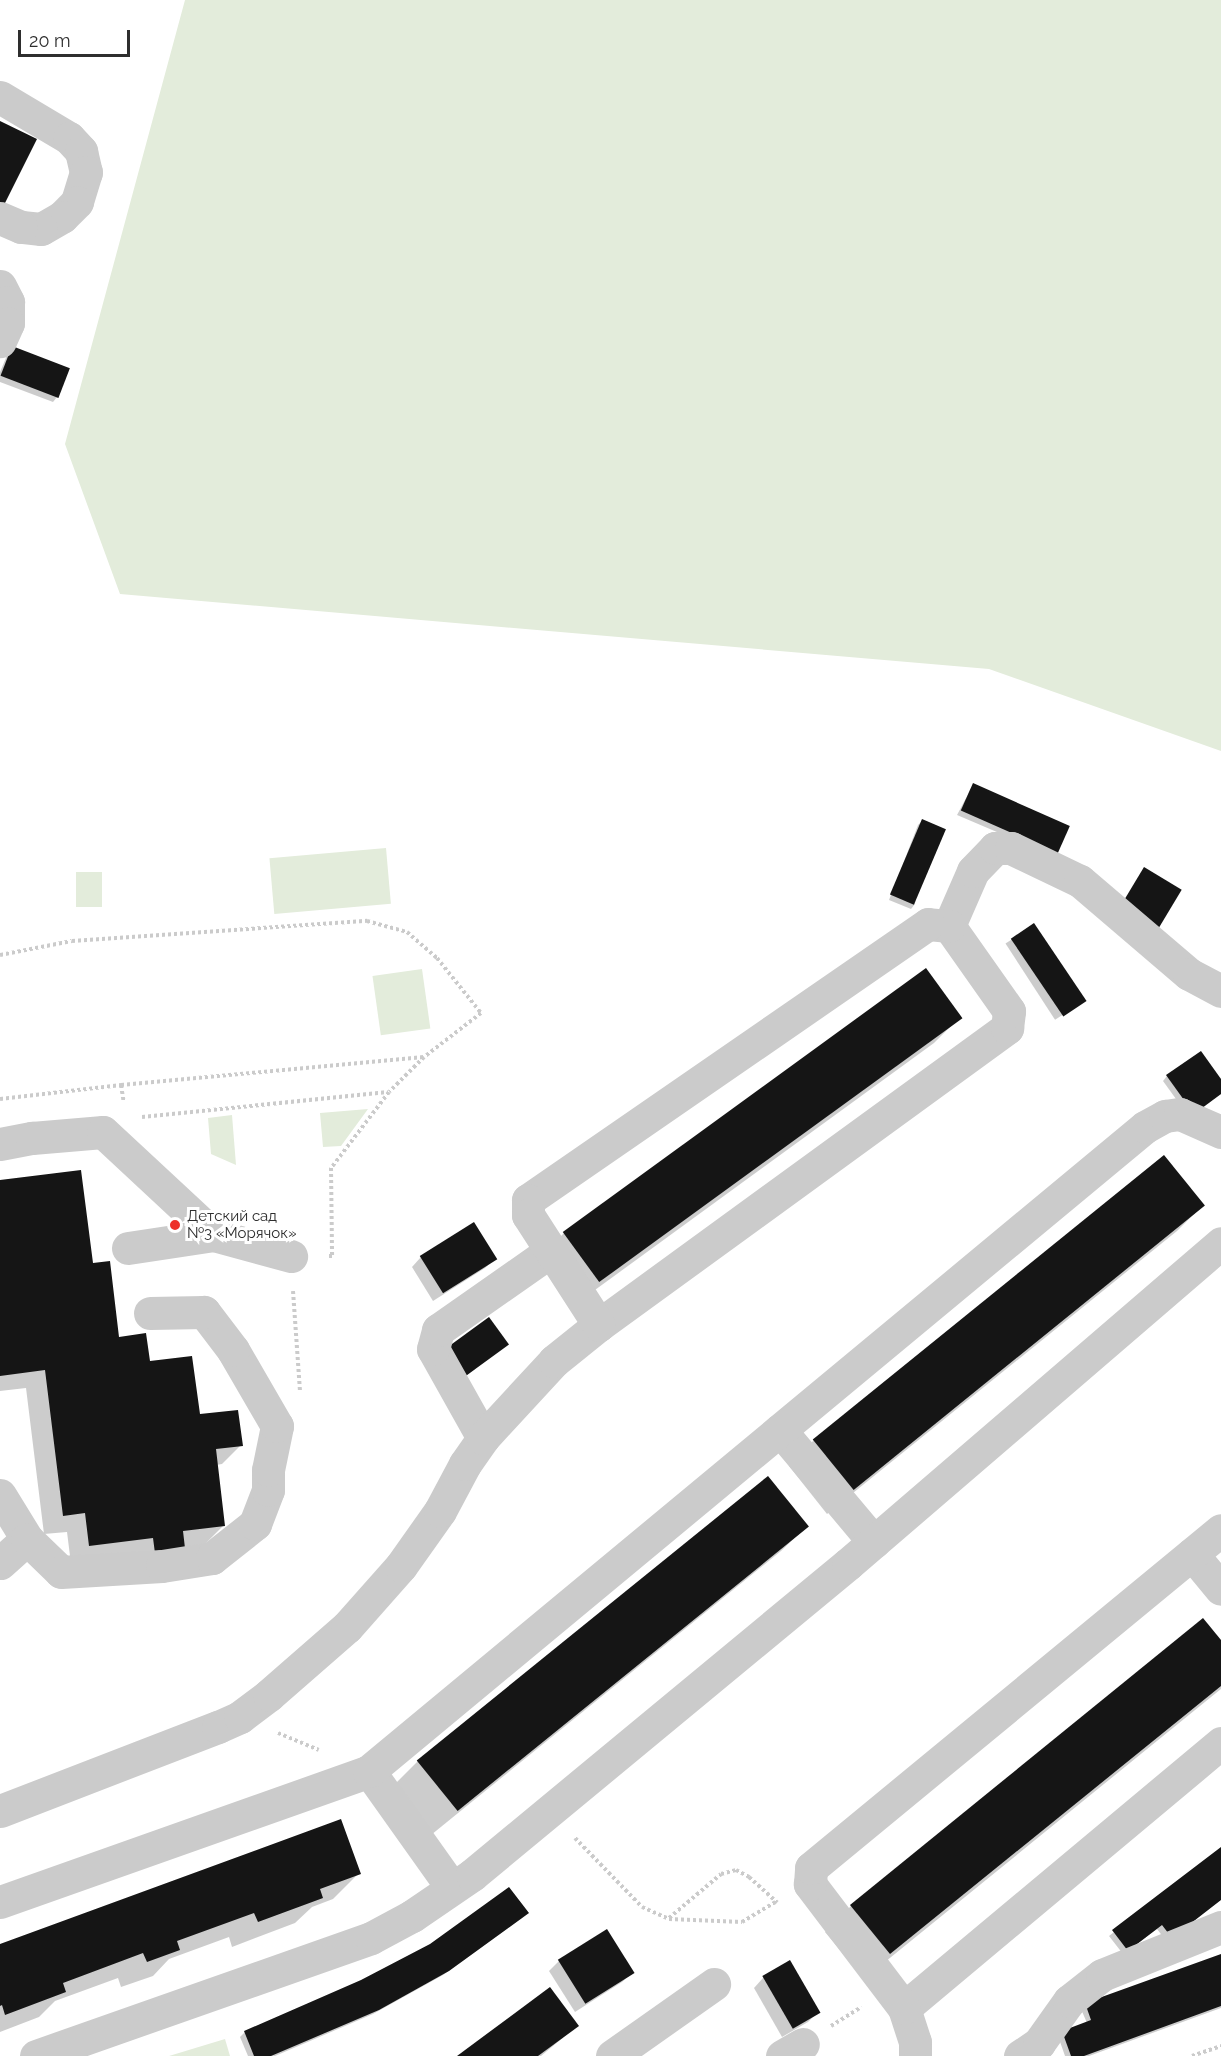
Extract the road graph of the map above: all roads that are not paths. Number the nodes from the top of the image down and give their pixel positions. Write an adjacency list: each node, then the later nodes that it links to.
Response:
1 (0, 98): 2 (lane)
2 (0, 218)
3 (0, 286): 4 (lane)
4 (0, 341)
5 (949, 926): 6 (lane); 12 (lane); 15 (lane)
6 (1221, 991)
7 (1221, 1132): 16 (lane)
8 (0, 1144): 9 (lane)
9 (214, 1234): 11 (lane); 13 (lane)
10 (1221, 1243): 21 (lane)
11 (128, 1248)
12 (551, 1251): 15 (lane); 17 (lane)
13 (291, 1256)
14 (150, 1313): 20 (lane)
15 (599, 1325): 17 (lane)
16 (780, 1430): 21 (lane); 26 (lane)
17 (483, 1438): 27 (lane)
18 (0, 1495): 20 (lane)
19 (1221, 1530): 22 (lane)
20 (27, 1539): 23 (lane)
21 (874, 1542): 28 (lane)
22 (1192, 1554): 24 (lane); 32 (lane)
23 (0, 1563)
24 (1221, 1589)
25 (1221, 1743): 32 (lane)
26 (369, 1771): 28 (lane); 29 (lane)
27 (0, 1811)
28 (452, 1888): 33 (lane)
29 (0, 1902)
30 (1221, 1927): 36 (lane)
31 (714, 1984): 34 (lane)
32 (896, 1999): 35 (lane)
33 (36, 2056)
34 (612, 2056)
35 (915, 2056)
36 (1020, 2056)

